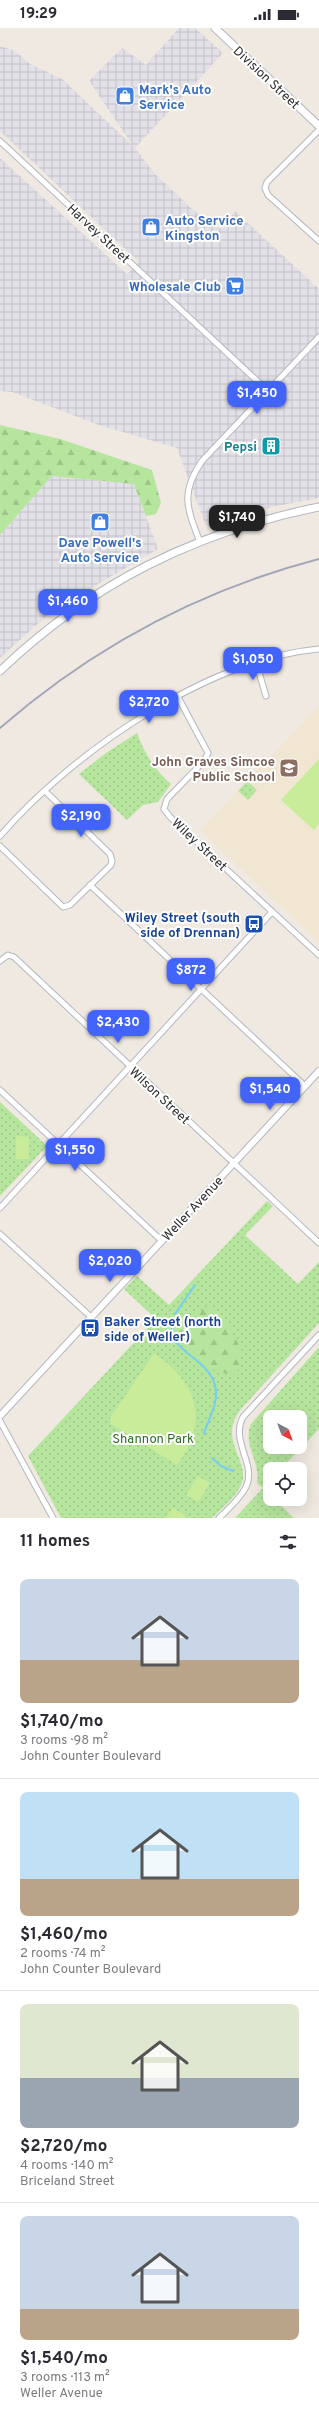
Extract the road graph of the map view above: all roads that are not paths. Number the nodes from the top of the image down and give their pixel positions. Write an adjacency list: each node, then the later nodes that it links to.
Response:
1 (215, 28): 2 (main road, Division Street)
2 (319, 126)
3 (319, 130): 6 (street)
4 (0, 141): 9 (street, Harvey Street)
5 (319, 232): 6 (street)
6 (315, 237): 7 (street)
7 (319, 241)
8 (319, 337): 9 (street)
9 (268, 391): 11 (street)
10 (319, 507): 11 (main road)
11 (200, 542): 14 (main road)
12 (319, 649): 13 (street)
13 (256, 662): 15 (street); 16 (street)
14 (0, 671)
15 (266, 696)
16 (178, 697): 17 (street); 21 (street, Wiley Street)
17 (45, 791): 18 (street); 20 (street)
18 (0, 836)
19 (0, 846): 20 (street)
20 (90, 885): 24 (street)
21 (272, 912): 22 (street, Wiley Street); 24 (street)
22 (319, 955)
23 (0, 961): 25 (street, Wilson Street)
24 (202, 990): 25 (street); 27 (street)
25 (130, 1068): 29 (street); 30 (street, Wilson Street)
26 (319, 1071): 27 (street, Weller Avenue)
27 (306, 1086): 30 (street, Weller Avenue)
28 (0, 1090): 29 (street)
29 (58, 1145): 31 (street); 33 (street)
30 (233, 1164): 33 (street, Weller Avenue); 34 (street, Wilson Street)
31 (0, 1208)
32 (0, 1234): 35 (street)
33 (162, 1241): 35 (street, Weller Avenue)
34 (319, 1243)
35 (91, 1317): 37 (street, Weller Avenue)
36 (319, 1335): 40 (street)
37 (0, 1416)
38 (0, 1421): 39 (street)
39 (53, 1518)
40 (219, 1518)

